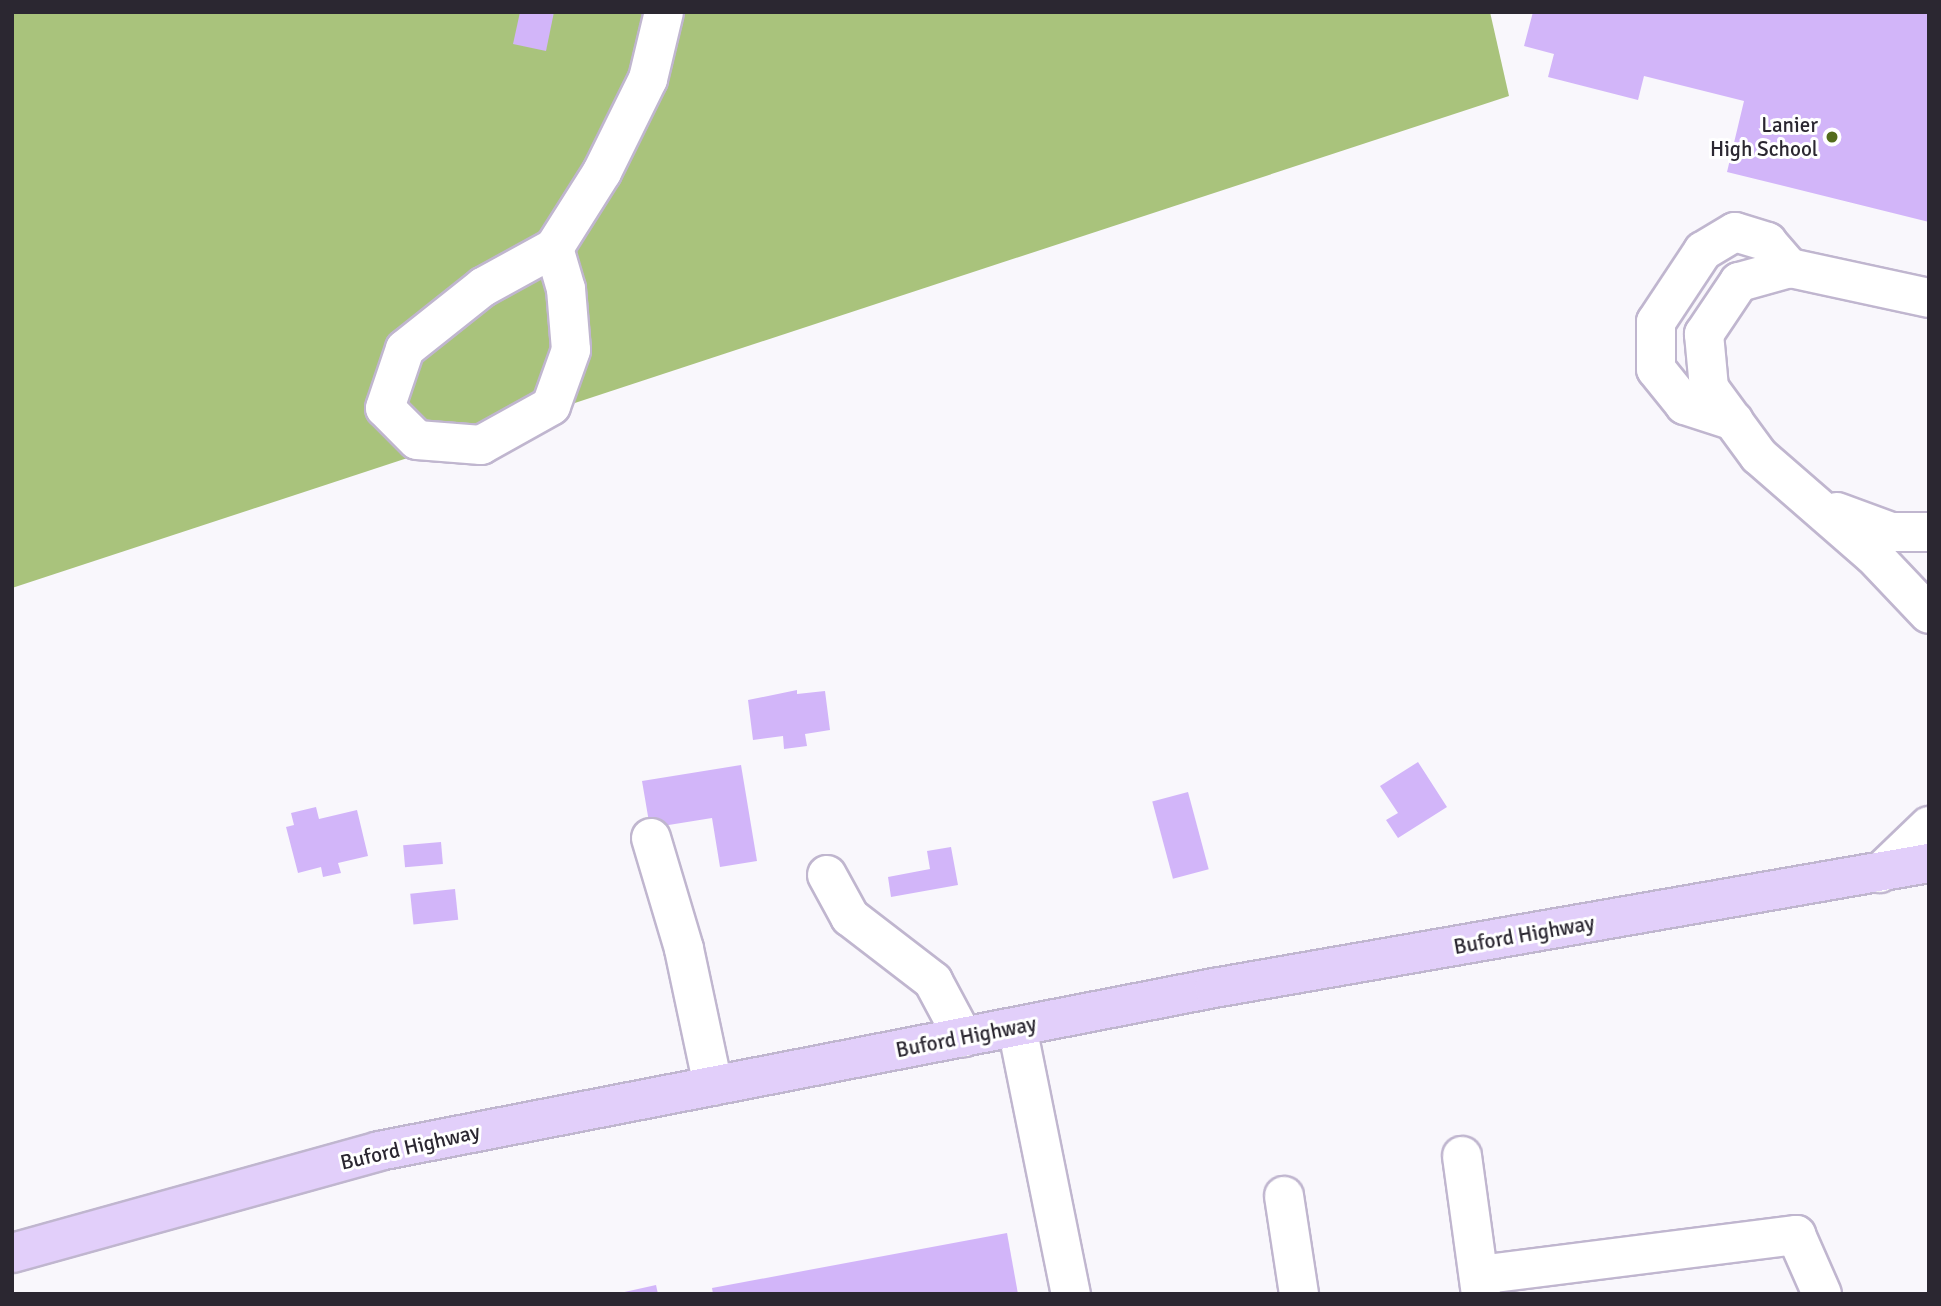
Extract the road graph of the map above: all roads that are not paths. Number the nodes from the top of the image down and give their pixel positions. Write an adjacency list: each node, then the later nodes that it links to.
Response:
1 (664, 12): 2 (street)
2 (554, 248): 2 (street)
3 (1790, 268): 4 (street); 5 (street); 5 (street)
4 (1929, 298)
5 (1734, 421): 6 (street)
6 (1812, 502): 7 (street); 8 (street)
7 (1929, 532)
8 (1929, 614)
9 (1929, 826): 12 (street)
10 (651, 838): 16 (street)
11 (1929, 863): 12 (main road, Buford Highway)
12 (1880, 873): 14 (main road, Buford Highway)
13 (827, 875): 15 (street)
14 (1017, 1027): 15 (main road, Buford Highway); 21 (street)
15 (963, 1037): 16 (main road, Buford Highway)
16 (713, 1086): 19 (main road, Buford Highway)
17 (1462, 1156): 20 (street)
18 (1283, 1196): 22 (street)
19 (12, 1253)
20 (1480, 1284): 23 (street)
21 (1072, 1294)
22 (1299, 1294)
23 (1822, 1294)

